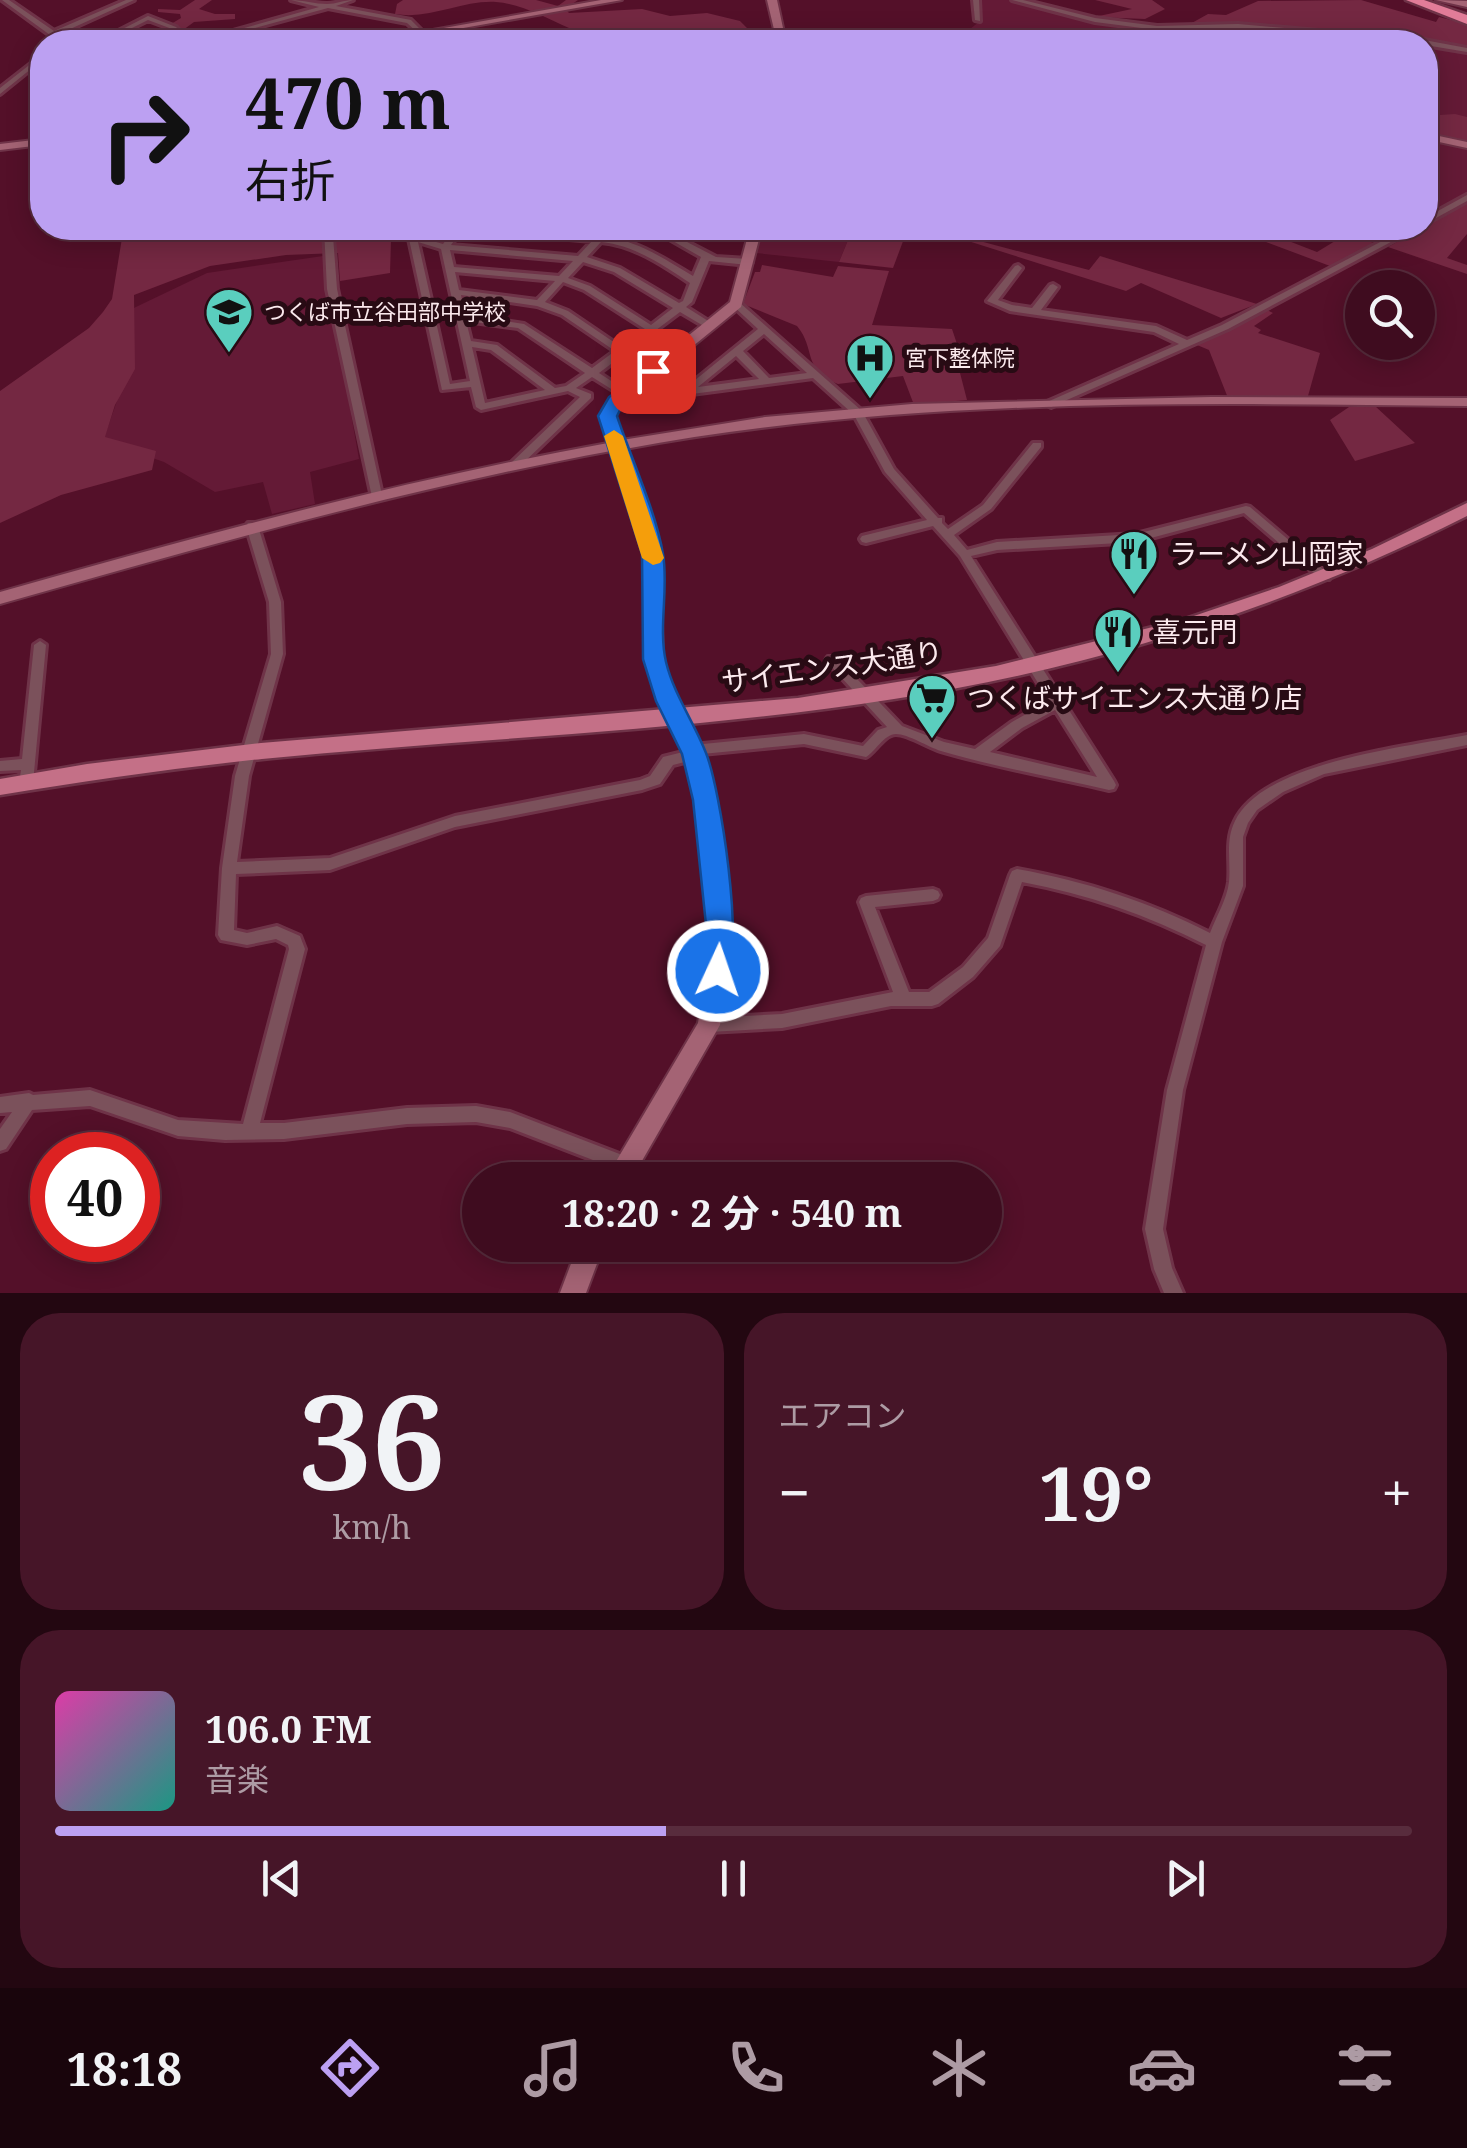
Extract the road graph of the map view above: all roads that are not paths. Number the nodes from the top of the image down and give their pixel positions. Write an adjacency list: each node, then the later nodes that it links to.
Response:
1 (131, 0): 17 (street)
2 (294, 0): 13 (street)
3 (350, 0): 13 (street)
4 (618, 0): 22 (street)
5 (772, 0): 23 (street)
6 (976, 0): 15 (street)
7 (1015, 0): 24 (street)
8 (1412, 0): 14 (highway)
9 (1426, 0): 14 (highway)
10 (6, 1): 16 (street)
11 (1447, 1): 12 (street)
12 (1467, 4)
13 (332, 5): 20 (street); 21 (street)
14 (1467, 18)
15 (978, 20)
16 (44, 30)
17 (70, 30)
18 (124, 30): 19 (street)
19 (176, 30)
20 (241, 30)
21 (418, 30)
22 (432, 30)
23 (779, 30)
24 (1285, 30)
25 (1438, 44): 26 (street)
26 (1467, 50)
27 (30, 66): 28 (street)
28 (0, 92)
29 (1438, 138): 31 (street)
30 (30, 143): 32 (street)
31 (1467, 144)
32 (0, 147)
33 (1467, 198): 34 (street)
34 (1438, 214)
35 (329, 240): 80 (street)
36 (413, 240): 69 (street)
37 (424, 240): 44 (street)
38 (450, 240): 44 (street)
39 (598, 240): 46 (street)
40 (607, 240): 51 (street)
41 (676, 240): 45 (street)
42 (753, 240): 47 (street)
43 (1391, 240): 63 (street)
44 (444, 247): 46 (street); 48 (street)
45 (706, 256): 47 (street); 51 (street)
46 (584, 259): 50 (street); 56 (street)
47 (748, 262): 55 (street)
48 (450, 268): 50 (street); 53 (street)
49 (1018, 268): 57 (street)
50 (563, 280): 54 (street); 60 (street)
51 (696, 282): 56 (street)
52 (1053, 286): 57 (street)
53 (456, 292): 54 (street); 58 (street)
54 (540, 303): 64 (street)
55 (736, 304): 59 (street); 61 (street)
56 (680, 308): 59 (street); 60 (street)
57 (1035, 312): 63 (street)
58 (461, 317): 62 (street); 66 (street)
59 (710, 326): 73 (street)
60 (651, 329): 64 (street)
61 (764, 329): 65 (street); 67 (street)
62 (468, 344): 69 (street); 72 (street)
63 (1187, 344): 75 (street)
64 (622, 351): 66 (street)
65 (737, 351): 68 (street); 71 (street)
66 (592, 373): 70 (street); 73 (street)
67 (815, 375): 68 (street); 76 (street)
68 (766, 381): 71 (street)
69 (476, 384): 72 (street)
70 (569, 388): 72 (street); 79 (street)
71 (687, 390): 73 (street)
72 (552, 391)
73 (620, 397): 77 (street)
74 (1467, 402): 75 (street)
75 (1052, 404): 76 (street)
76 (858, 414): 77 (street); 82 (street)
77 (617, 446): 79 (street); 94 (street)
78 (1037, 446): 84 (street)
79 (515, 466): 80 (street)
80 (376, 495): 83 (street)
81 (1467, 509): 87 (main road, サイエンス大通り)
82 (938, 522): 84 (street); 85 (street)
83 (252, 526): 88 (street); 99 (street)
84 (948, 534): 86 (street)
85 (866, 539)
86 (964, 554): 87 (street); 91 (street)
87 (1325, 576): 91 (main road, サイエンス大通り)
88 (0, 598)
89 (40, 645): 101 (street)
90 (832, 660): 92 (street)
91 (1035, 663): 92 (main road, サイエンス大通り); 93 (street)
92 (866, 696): 94 (main road, サイエンス大通り); 95 (street)
93 (1058, 702): 98 (street); 98 (street)
94 (676, 718): 97 (street); 99 (main road, サイエンス大通り)
95 (897, 729): 97 (street); 98 (street)
96 (1467, 740): 105 (street)
97 (694, 752): 103 (street); 107 (street)
98 (976, 754)
99 (248, 755): 101 (main road, サイエンス大通り); 103 (street)
100 (0, 766): 101 (street)
101 (26, 774): 102 (main road, サイエンス大通り)
102 (0, 788)
103 (229, 868): 110 (street)
104 (934, 894): 106 (street)
105 (1214, 942): 106 (street); 116 (street)
106 (904, 999): 107 (street)
107 (709, 1025): 113 (street)
108 (29, 1101): 109 (street); 110 (street); 111 (street)
109 (0, 1105)
110 (248, 1132): 112 (street)
111 (0, 1142)
112 (599, 1162)
113 (626, 1162)
114 (584, 1262): 115 (street)
115 (573, 1293)
116 (1174, 1293)

